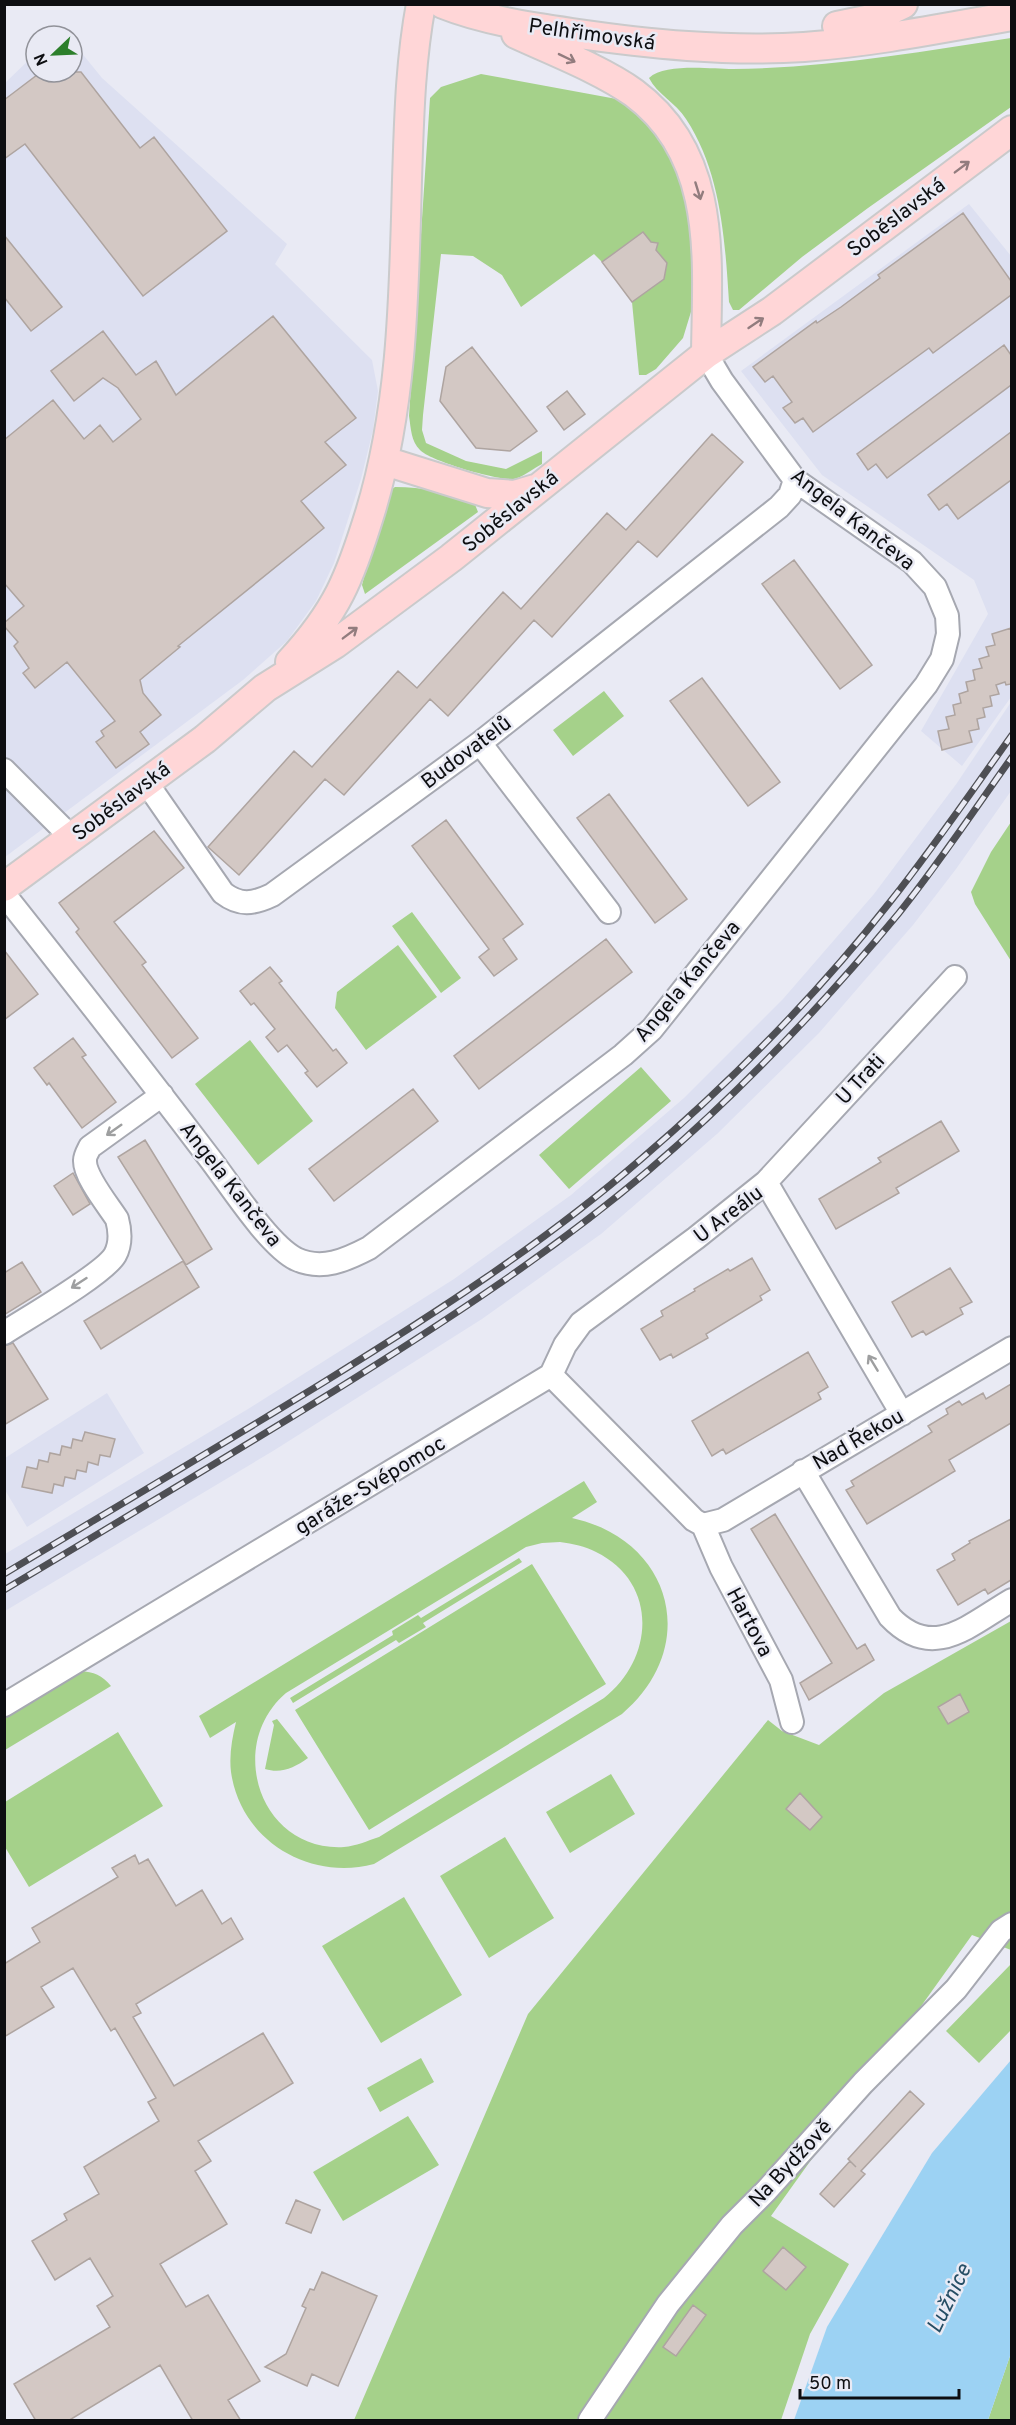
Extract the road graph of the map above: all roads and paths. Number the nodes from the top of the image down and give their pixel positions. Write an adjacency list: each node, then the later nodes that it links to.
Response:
1 (421, 4): 8 (main road)
2 (903, 4): 5 (main road)
3 (449, 7): 5 (main road, Pelhřimovská); 7 (main road, one-way to 7)
4 (1011, 16): 5 (main road)
5 (708, 47)
6 (1011, 130): 7 (main road, Soběslavská, one-way to 6)
7 (706, 354): 9 (street, Angela Kančeva); 10 (main road, Soběslavská)
8 (385, 460): 10 (main road); 11 (main road)
9 (795, 480): 12 (street, Budovatelů); 20 (street, Angela Kančeva)
10 (542, 485): 11 (main road, Soběslavská, one-way to 10)
11 (266, 688): 14 (main road, Soběslavská)
12 (480, 743): 14 (street, Budovatelů); 18 (street)
13 (4, 770): 15 (street)
14 (146, 782): 15 (main road, Soběslavská)
15 (72, 838): 16 (main road, Soběslavská)
16 (4, 887)
17 (4, 894): 20 (street, Angela Kančeva)
18 (609, 912)
19 (955, 977): 21 (street, U Trati)
20 (162, 1095): 22 (street, one-way to 22)
21 (766, 1182): 24 (street, U Areálu); 25 (street, U Areálu, one-way to 21)
22 (4, 1333)
23 (1011, 1348): 25 (street, Nad Řekou)
24 (551, 1375): 27 (street); 29 (street, garáže-Svépomoc)
25 (902, 1413): 26 (street, Nad Řekou)
26 (803, 1471): 27 (street, Nad Řekou); 28 (street)
27 (703, 1525): 30 (street, Hartova)
28 (1011, 1600)
29 (4, 1705)
30 (792, 1722)
31 (1011, 1924): 32 (street, Na Bydžově)
32 (590, 2421)

